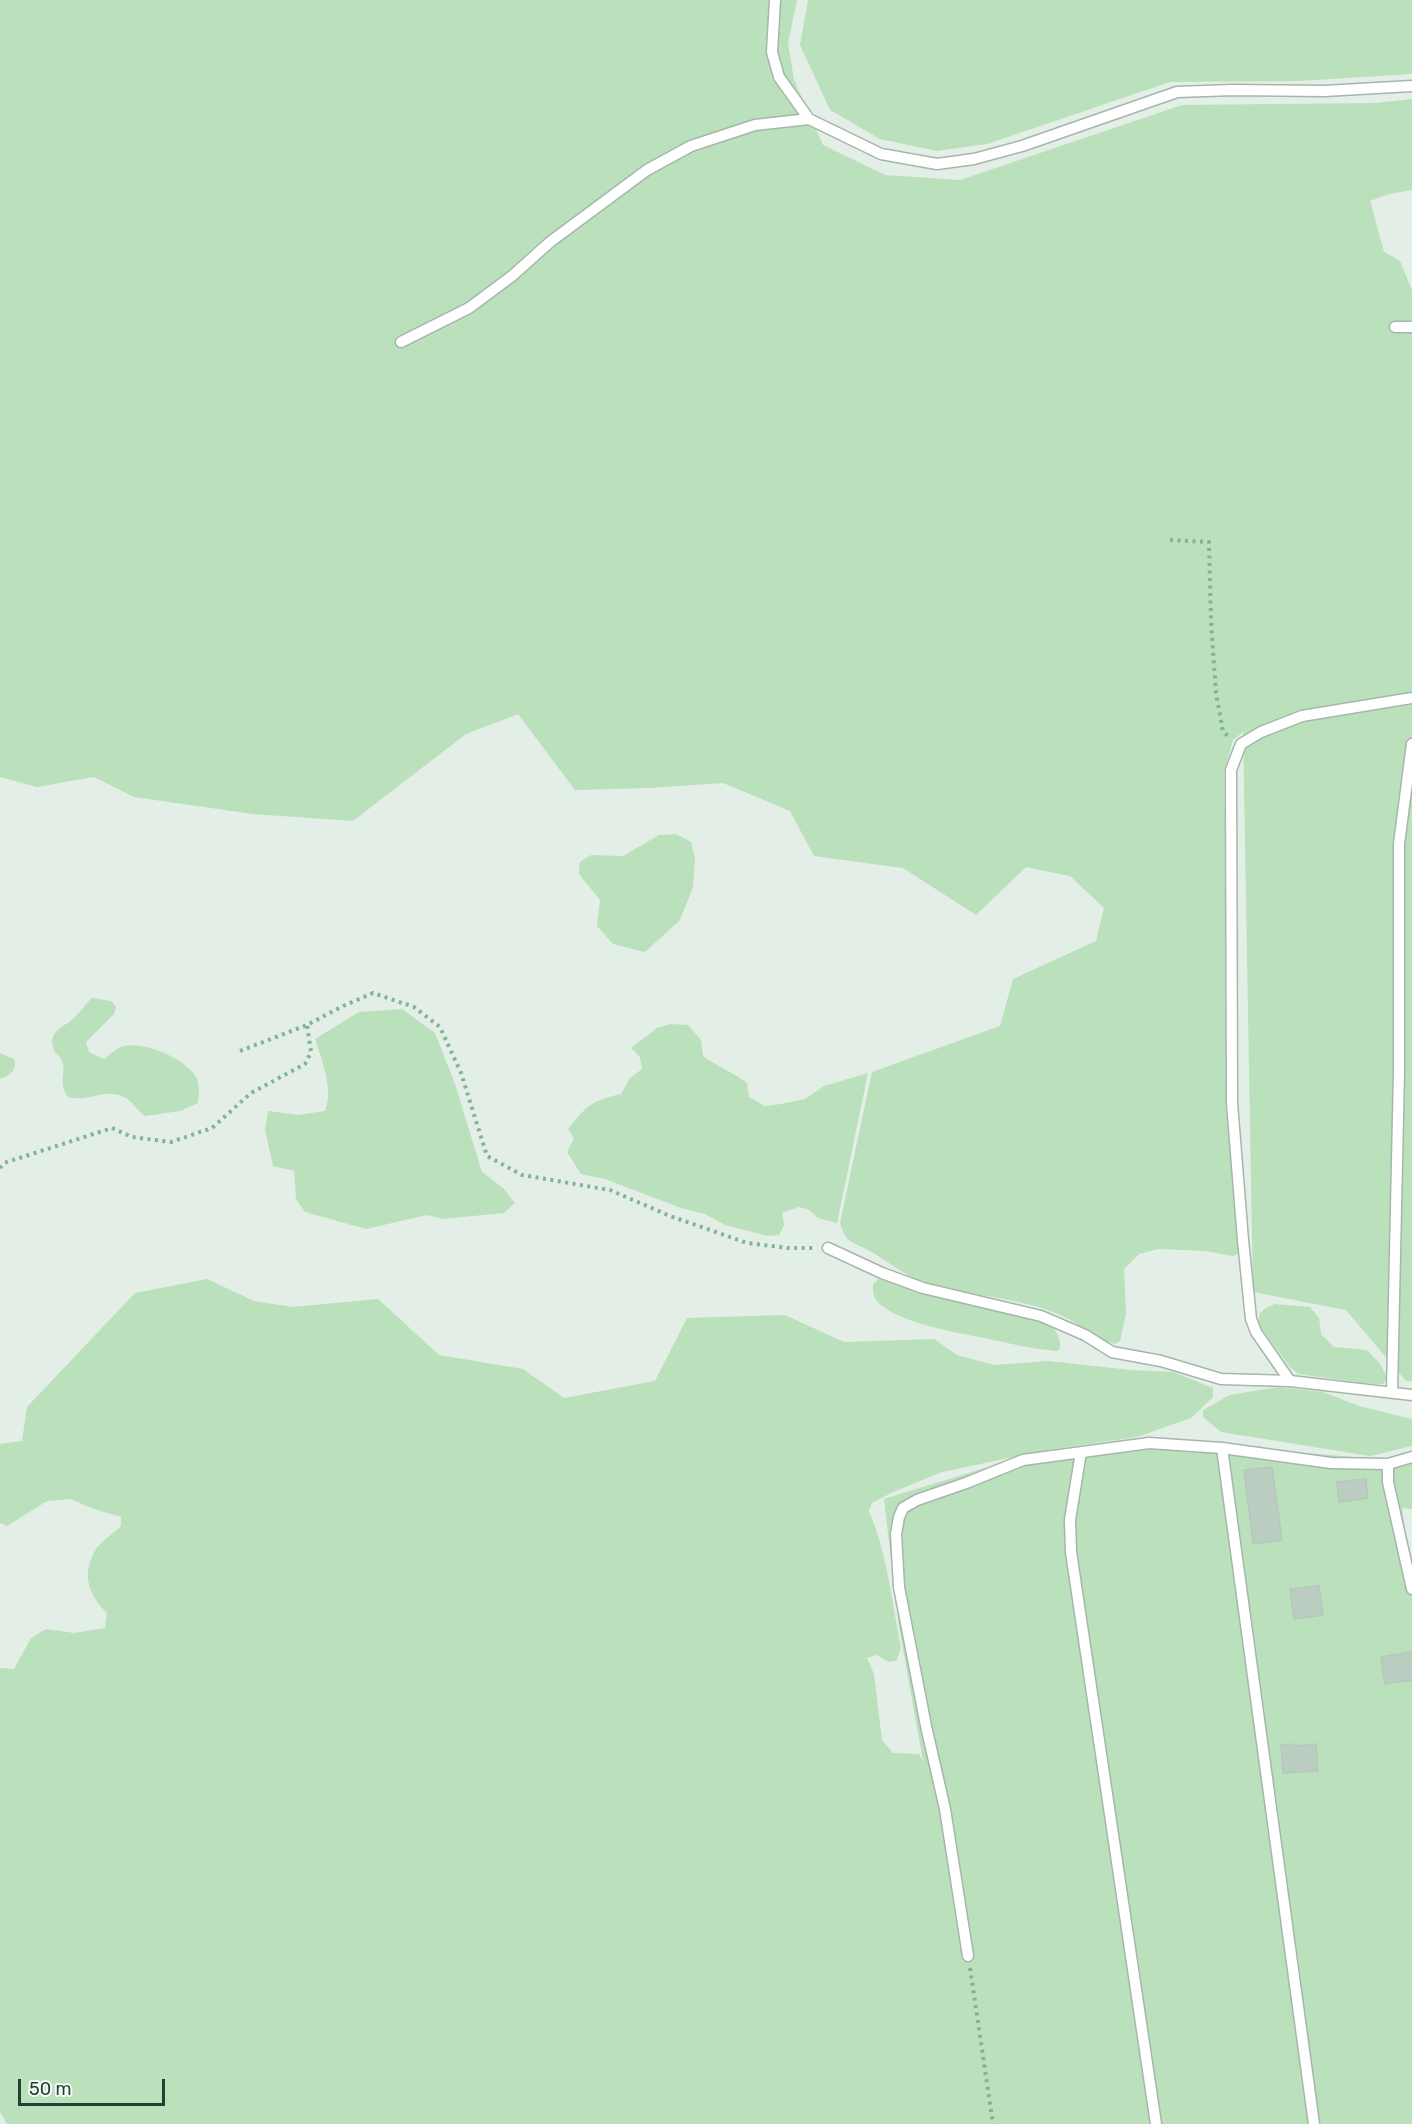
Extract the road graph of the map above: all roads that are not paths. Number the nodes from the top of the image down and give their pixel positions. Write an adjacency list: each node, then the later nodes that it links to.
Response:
1 (775, 0): 3 (lane)
2 (1412, 86): 3 (lane)
3 (809, 119): 6 (lane)
4 (1395, 327): 5 (lane)
5 (1412, 327)
6 (401, 342)
7 (1412, 698): 10 (lane)
8 (1412, 744): 11 (lane)
9 (828, 1248): 10 (lane)
10 (1290, 1381): 11 (lane)
11 (1392, 1391): 12 (lane)
12 (1412, 1395)
13 (1222, 1448): 14 (lane); 16 (lane); 20 (lane)
14 (1081, 1452): 18 (lane); 19 (lane)
15 (1412, 1457): 16 (lane)
16 (1388, 1464): 17 (lane)
17 (1412, 1589)
18 (968, 1956)
19 (1156, 2124)
20 (1314, 2124)

